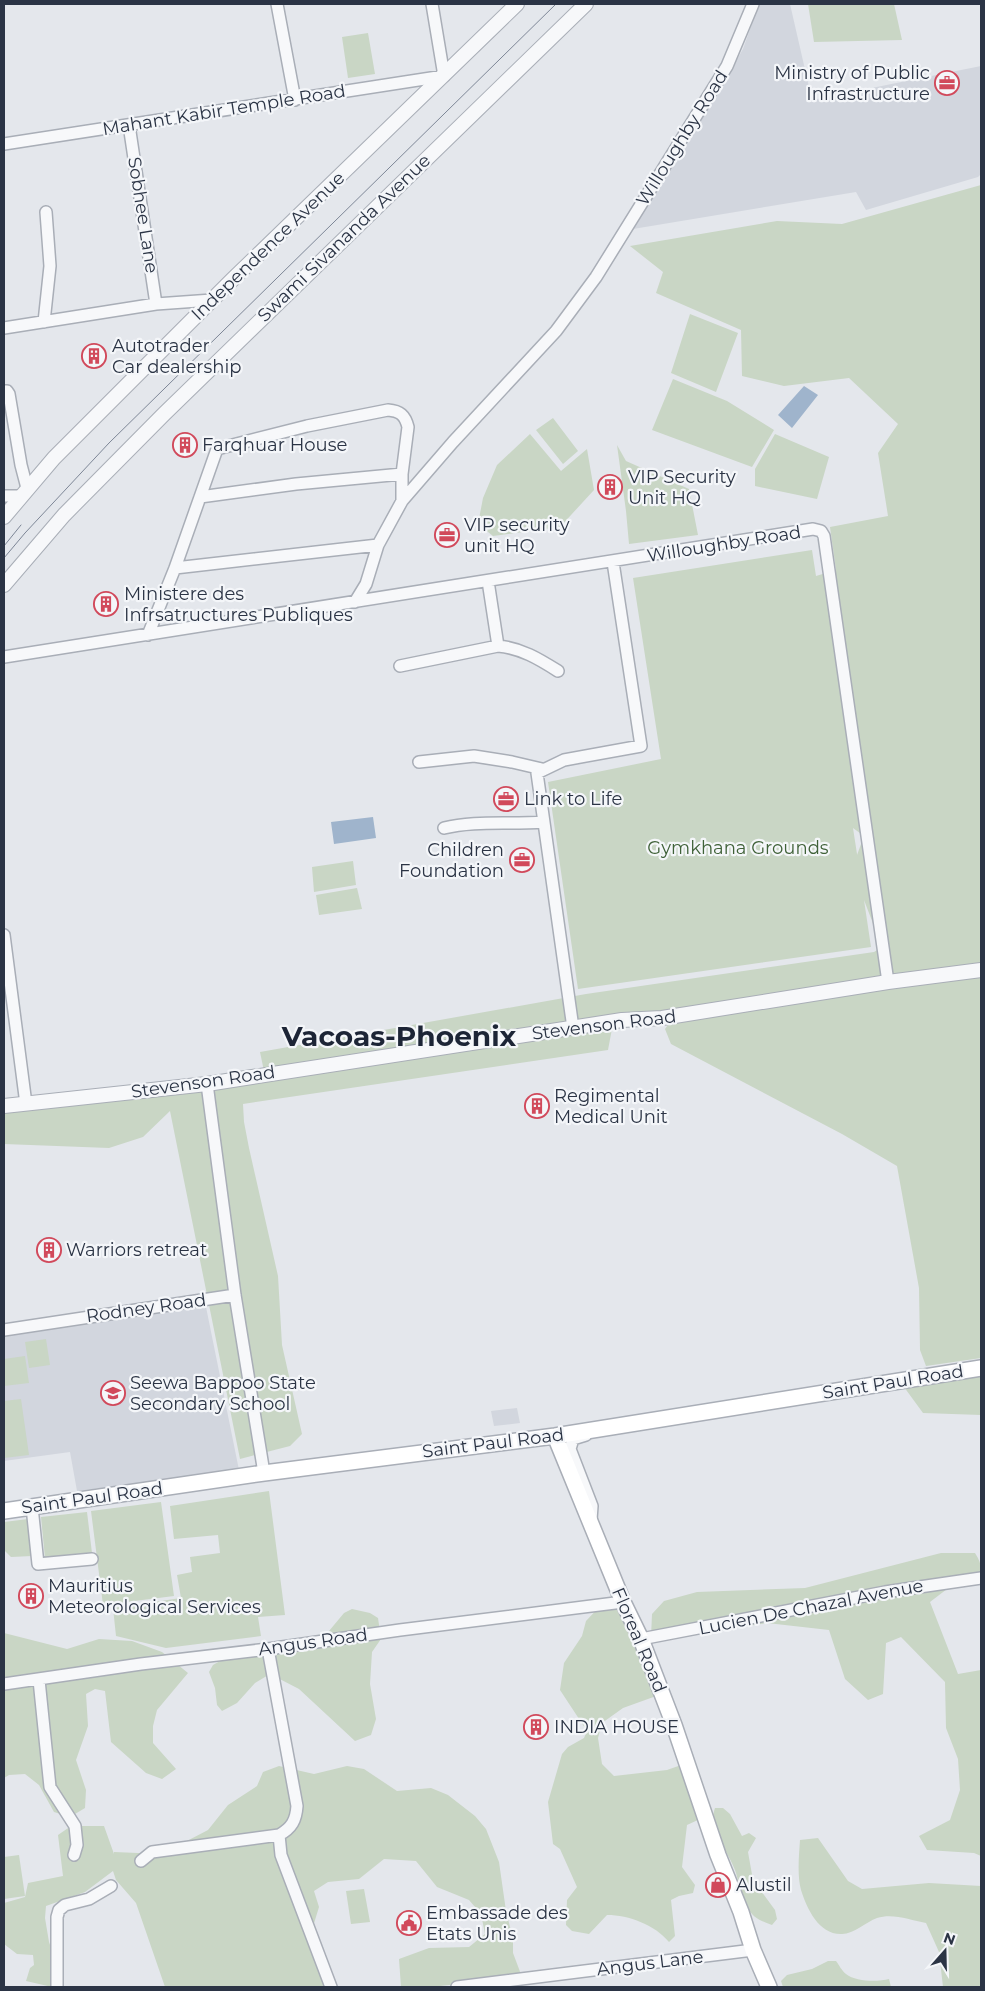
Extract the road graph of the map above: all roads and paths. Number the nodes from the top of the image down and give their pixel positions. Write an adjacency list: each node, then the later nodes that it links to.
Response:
1 (277, 4): 7 (street)
2 (432, 4): 6 (street)
3 (517, 4): 6 (street, Independence Avenue)
4 (586, 4): 27 (street, Swami Sivananda Avenue)
5 (753, 4): 20 (street, Willoughby Road)
6 (444, 76): 7 (street, Mahant Kabir Temple Road); 11 (street, Independence Avenue)
7 (295, 100): 8 (street, Mahant Kabir Temple Road)
8 (129, 125): 9 (street, Mahant Kabir Temple Road); 12 (street, Sobhee Lane)
9 (4, 144)
10 (46, 212): 13 (street)
11 (212, 300): 12 (street); 17 (street, Independence Avenue)
12 (156, 304): 13 (street)
13 (44, 322): 14 (street)
14 (4, 328)
15 (4, 390): 17 (street)
16 (402, 474): 19 (street); 19 (street); 20 (street)
17 (24, 492): 18 (street); 21 (street, Independence Avenue)
18 (4, 496)
19 (200, 497): 25 (street)
20 (402, 500): 22 (street, Willoughby Road)
21 (4, 517)
22 (378, 545): 24 (street, Willoughby Road); 25 (street)
23 (613, 562): 26 (street, Willoughby Road); 36 (street); 43 (street, Willoughby Road)
24 (371, 564): 28 (street); 29 (street, Willoughby Road)
25 (175, 568): 30 (street)
26 (488, 581): 28 (street, Willoughby Road); 31 (street)
27 (4, 585)
28 (381, 597): 29 (street, Willoughby Road)
29 (355, 602): 30 (street, Willoughby Road)
30 (148, 635): 32 (street, Willoughby Road)
31 (498, 646): 33 (street); 34 (street)
32 (4, 657)
33 (400, 666)
34 (558, 671)
35 (419, 762): 36 (street)
36 (542, 769): 37 (street)
37 (544, 822): 38 (street); 44 (street)
38 (444, 828)
39 (4, 935): 46 (street)
40 (981, 963): 41 (street, Stevenson Road)
41 (966, 970): 42 (street, Stevenson Road); 43 (street, Stevenson Road)
42 (981, 970)
43 (888, 982): 44 (street, Stevenson Road)
44 (572, 1028): 45 (street, Stevenson Road)
45 (207, 1084): 46 (street, Stevenson Road); 48 (street)
46 (26, 1104): 47 (street, Stevenson Road)
47 (4, 1106)
48 (235, 1295): 49 (street, Rodney Road); 53 (street)
49 (4, 1330)
50 (981, 1368): 51 (main road, Saint Paul Road)
51 (628, 1424): 52 (main road, Saint Paul Road); 56 (street)
52 (555, 1436): 53 (main road, Saint Paul Road); 56 (main road, Floreal Road)
53 (264, 1473): 54 (main road, Saint Paul Road)
54 (32, 1507): 55 (main road, Saint Paul Road); 57 (street)
55 (4, 1511)
56 (591, 1523): 59 (main road, Floreal Road)
57 (92, 1559)
58 (981, 1578): 60 (street, Lucien De Chazal Avenue)
59 (623, 1602): 60 (main road, Floreal Road); 61 (street, Angus Road)
60 (641, 1639): 68 (main road, Floreal Road)
61 (268, 1649): 62 (street, Angus Road); 64 (street)
62 (39, 1680): 63 (street, Angus Road); 65 (street)
63 (4, 1684)
64 (279, 1835): 66 (street); 70 (street)
65 (74, 1855)
66 (141, 1861)
67 (111, 1886): 69 (street)
68 (753, 1950): 71 (street, Angus Lane); 72 (main road, Floreal Road)
69 (57, 1987)
70 (331, 1987)
71 (457, 1987)
72 (769, 1987)

